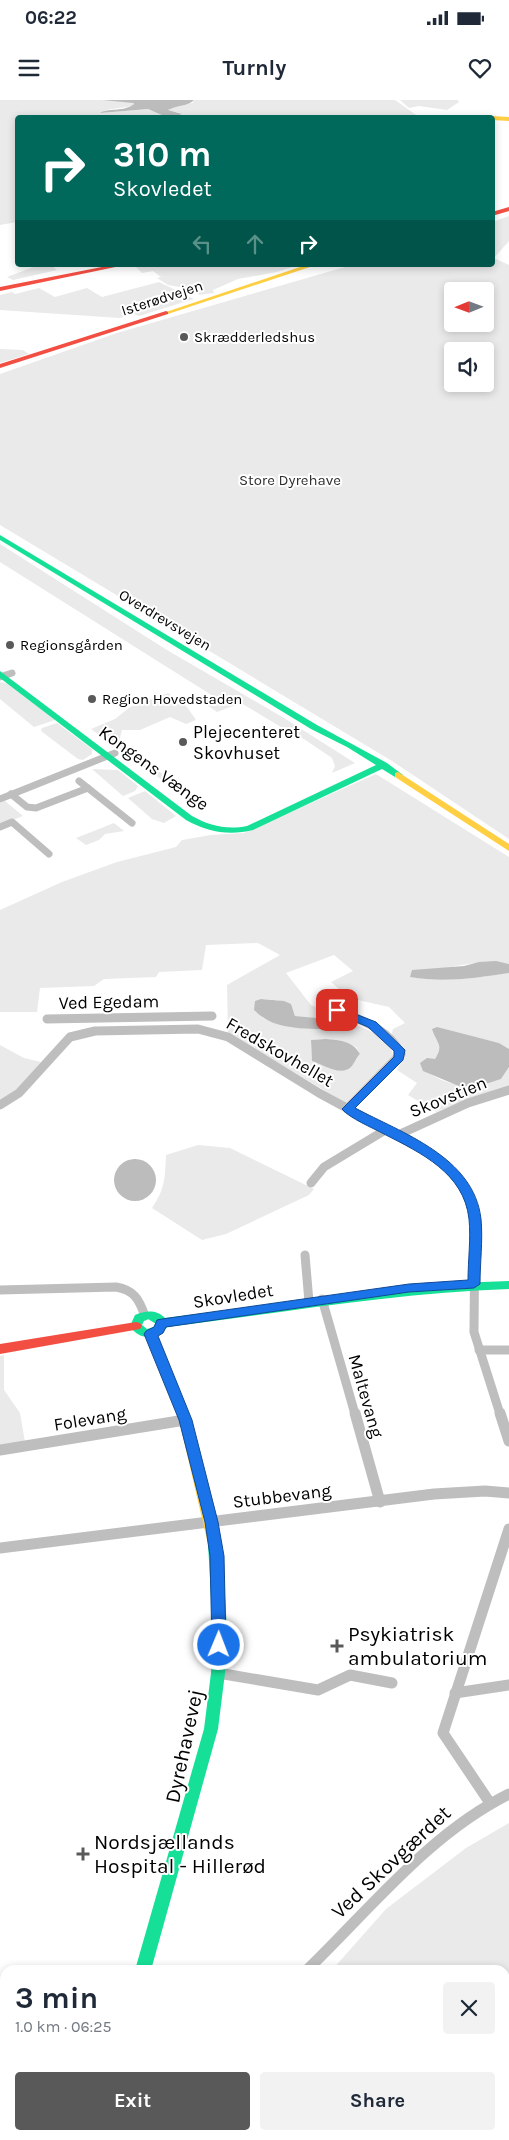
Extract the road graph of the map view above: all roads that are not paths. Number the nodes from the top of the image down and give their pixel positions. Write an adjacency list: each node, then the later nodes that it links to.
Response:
1 (495, 118): 2 (main road)
2 (509, 119)
3 (509, 209): 4 (main road)
4 (495, 213)
5 (112, 267): 7 (main road)
6 (307, 267): 8 (main road, Isterødvejen)
7 (0, 289)
8 (0, 368)
9 (0, 538): 13 (main road, Overdrevsvejen)
10 (0, 664): 11 (main road, Kongens Vænge)
11 (4, 675): 12 (main road, Kongens Vænge)
12 (111, 755): 13 (main road, Kongens Vænge); 16 (street)
13 (376, 764): 20 (main road, Overdrevsvejen)
14 (79, 780): 15 (street)
15 (88, 788): 16 (street); 18 (street)
16 (11, 794): 17 (street)
17 (0, 799)
18 (132, 823)
19 (0, 827): 21 (street)
20 (509, 848)
21 (49, 854)
22 (337, 1010): 29 (street)
23 (212, 1016): 24 (street, Ved Egedam)
24 (171, 1017): 25 (street, Ved Egedam); 26 (street, Ved Egedam)
25 (47, 1019)
26 (170, 1029): 28 (street, Fredskovhellet); 29 (street, Fredskovhellet)
27 (509, 1090): 31 (street, Skovstien)
28 (0, 1105)
29 (347, 1109): 30 (street, Fredskovhellet)
30 (387, 1128): 31 (street, Fredskovhellet); 32 (street)
31 (398, 1135): 34 (street, Fredskovhellet)
32 (311, 1183)
33 (305, 1256): 38 (street)
34 (474, 1284): 35 (main road, Skovledet); 37 (main road, Skovledet); 44 (street, Fredskovhellet)
35 (509, 1285)
36 (0, 1290): 39 (street)
37 (322, 1299): 38 (main road, Skovledet); 50 (street, Maltevang)
38 (309, 1302): 40 (main road, Skovledet)
39 (145, 1316): 40 (main road); 41 (main road)
40 (162, 1323): 42 (main road)
41 (136, 1326): 42 (main road); 43 (main road)
42 (151, 1334): 46 (main road, Dyrehavevej)
43 (0, 1349)
44 (479, 1350): 45 (street); 47 (street, Fredskovhellet)
45 (509, 1350)
46 (185, 1420): 48 (street, Folevang); 51 (main road, Dyrehavevej)
47 (509, 1441)
48 (0, 1450)
49 (509, 1493): 50 (street, Stubbevang)
50 (380, 1502): 51 (street, Stubbevang)
51 (212, 1522): 53 (street, Stubbevang); 54 (main road, Dyrehavevej)
52 (509, 1529): 57 (street)
53 (0, 1548)
54 (218, 1674): 55 (street, Dyrehavevej); 60 (main road, Dyrehavevej)
55 (392, 1683)
56 (509, 1684): 57 (street)
57 (455, 1693): 59 (street)
58 (509, 1794): 59 (street, Ved Skovgærdet)
59 (490, 1803): 61 (street, Ved Skovgærdet)
60 (144, 1965)
61 (312, 1965)

